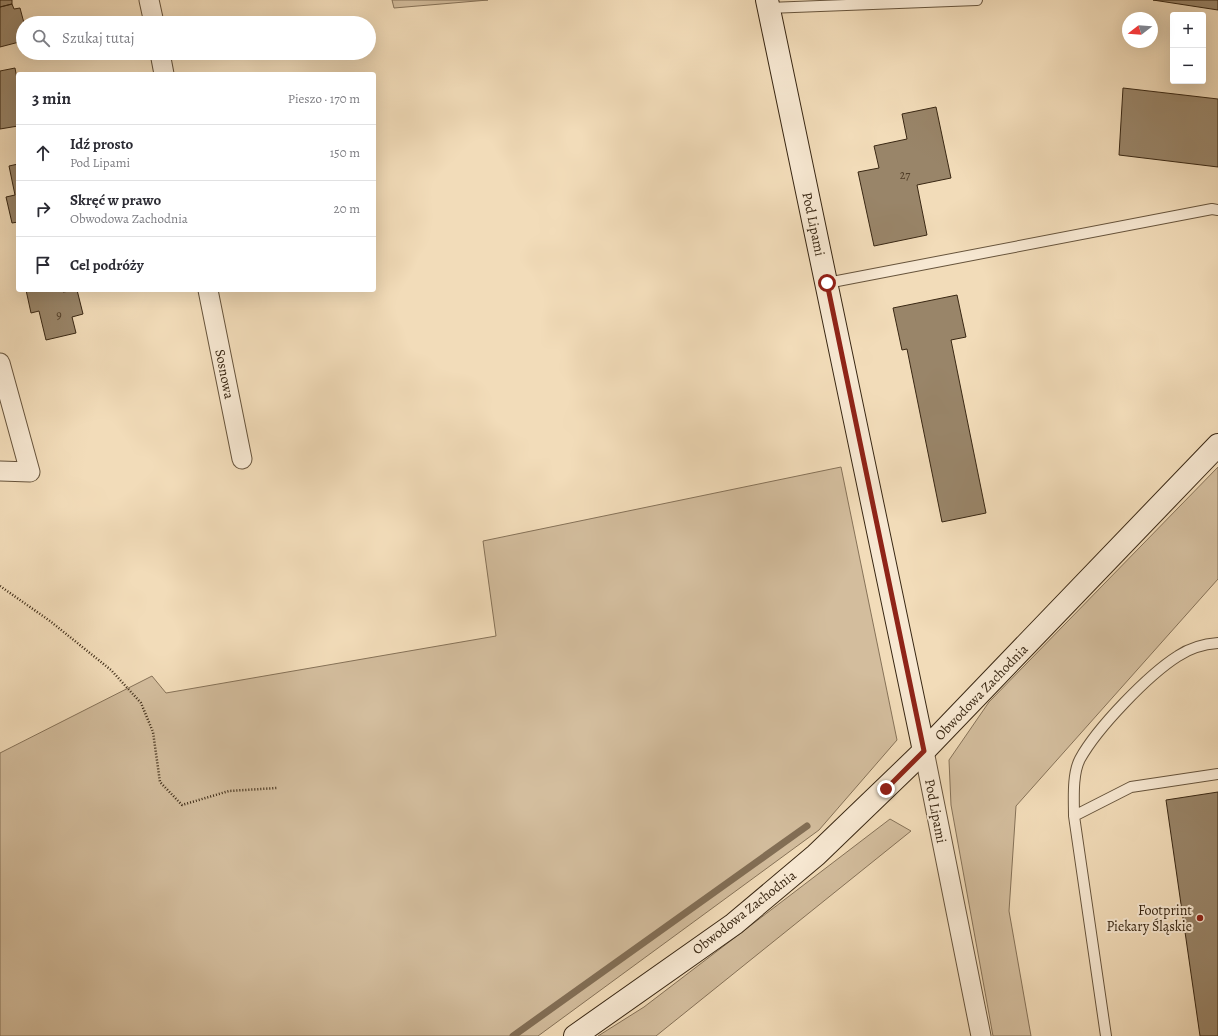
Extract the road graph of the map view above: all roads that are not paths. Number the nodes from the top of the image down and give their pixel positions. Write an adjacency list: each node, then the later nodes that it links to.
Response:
1 (149, 0): 4 (street)
2 (977, 0): 3 (lane)
3 (767, 4): 8 (main road, Pod Lipami)
4 (152, 16)
5 (161, 60): 6 (street)
6 (164, 72)
7 (1218, 210): 8 (lane)
8 (827, 283): 15 (main road, Pod Lipami)
9 (208, 292): 12 (street, Sosnowa)
10 (0, 363): 13 (street)
11 (1218, 445): 15 (main road, Obwodowa Zachodnia)
12 (242, 459)
13 (0, 471)
14 (1218, 643): 17 (lane)
15 (924, 751): 18 (main road, Obwodowa Zachodnia); 19 (street, Pod Lipami)
16 (1218, 774): 17 (lane)
17 (1074, 816): 20 (lane)
18 (575, 1036)
19 (981, 1036)
20 (1106, 1036)

